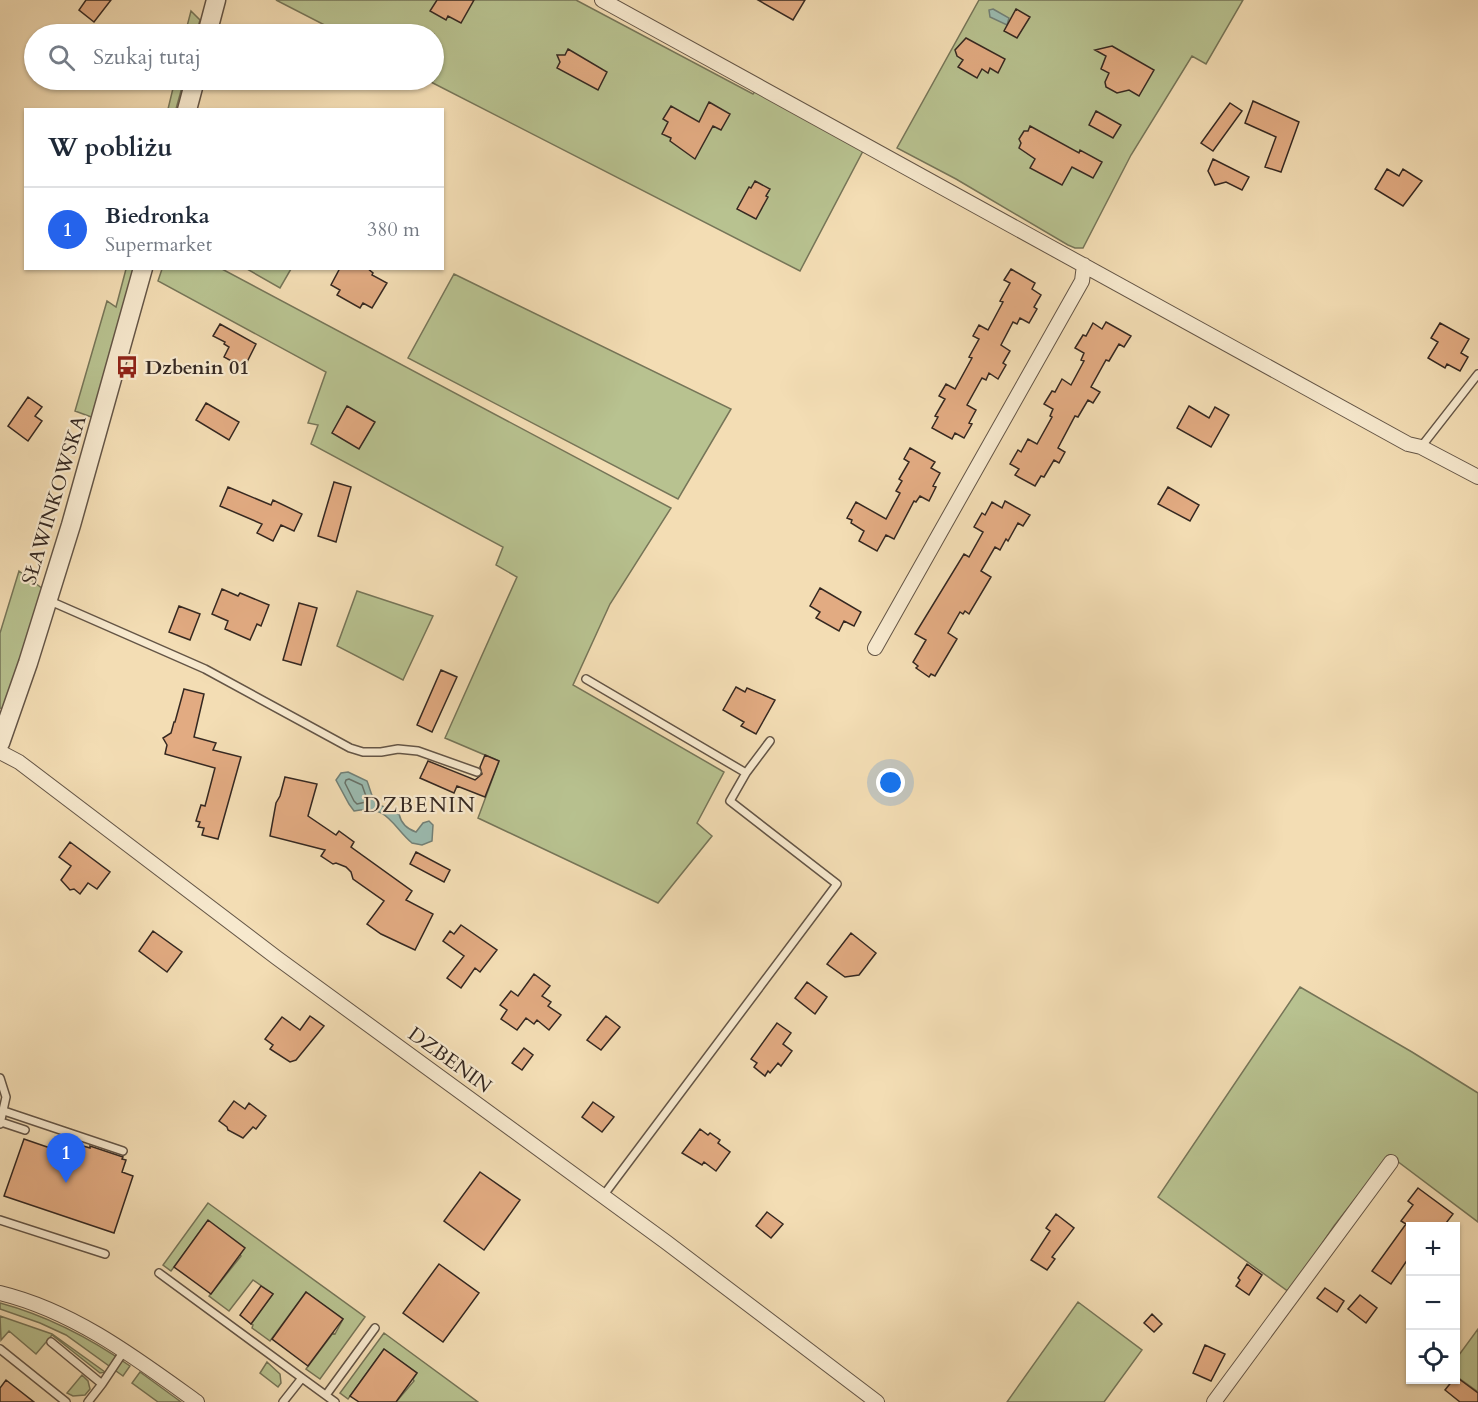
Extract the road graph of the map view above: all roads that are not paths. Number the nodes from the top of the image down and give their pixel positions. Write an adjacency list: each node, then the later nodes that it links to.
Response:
1 (216, 0): 3 (street)
2 (603, 0): 6 (street)
3 (210, 24)
4 (192, 90): 5 (street)
5 (188, 108)
6 (1084, 265): 9 (street); 12 (street)
7 (142, 270): 11 (street, SŁAWINKOWSKA)
8 (1478, 374): 9 (lane)
9 (1421, 447): 10 (street)
10 (1478, 477)
11 (47, 600): 14 (street, SŁAWINKOWSKA); 17 (lane)
12 (875, 648)
13 (586, 679): 18 (lane)
14 (1, 736)
15 (770, 741): 18 (lane)
16 (0, 752): 25 (street, DZBENIN)
17 (477, 772)
18 (746, 773): 25 (lane)
19 (0, 1078): 20 (lane)
20 (4, 1111): 21 (lane); 23 (lane)
21 (0, 1123): 22 (lane)
22 (25, 1130)
23 (123, 1151)
24 (1391, 1162): 43 (street)
25 (603, 1196): 42 (street, DZBENIN)
26 (0, 1220): 27 (lane)
27 (105, 1254)
28 (159, 1273): 34 (lane)
29 (0, 1293): 33 (street)
30 (375, 1328): 36 (lane)
31 (51, 1342): 35 (lane)
32 (0, 1349): 37 (lane)
33 (125, 1351): 35 (lane); 39 (street)
34 (302, 1378): 36 (lane); 40 (lane)
35 (102, 1384): 38 (lane)
36 (326, 1395): 41 (lane)
37 (66, 1402)
38 (88, 1402)
39 (197, 1402)
40 (283, 1402)
41 (335, 1402)
42 (877, 1402)
43 (1214, 1402)

